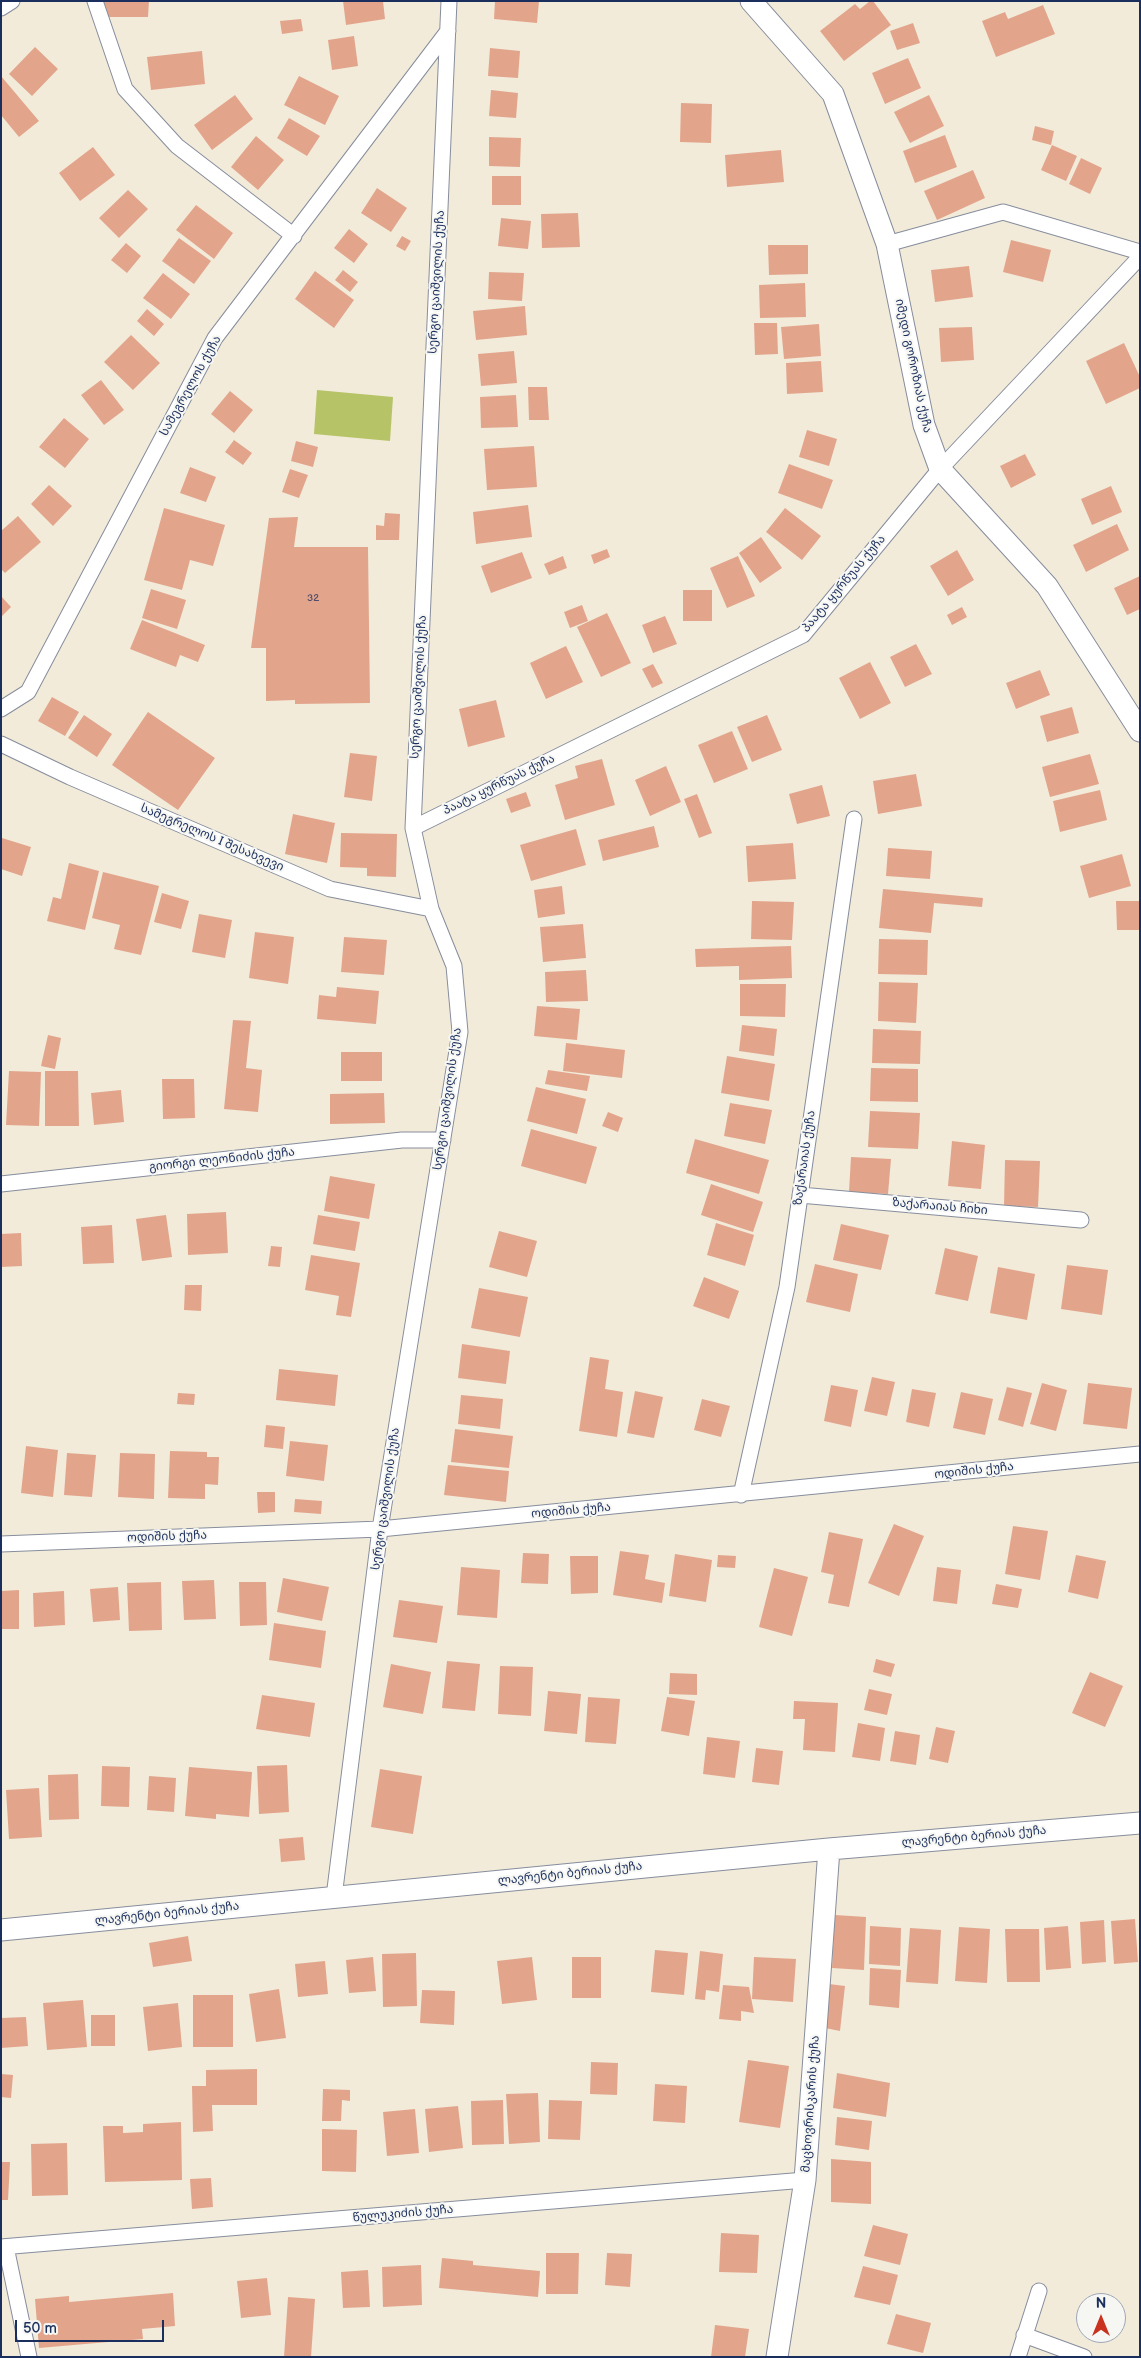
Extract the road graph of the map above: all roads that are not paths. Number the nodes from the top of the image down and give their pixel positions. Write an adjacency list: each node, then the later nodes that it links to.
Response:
1 (12, 1): 5 (street)
2 (95, 1): 7 (street)
3 (449, 1): 6 (street, სერგო ცაიშვილის ქუჩა)
4 (751, 1): 8 (street, იმედი გოროზიას ქუჩა)
5 (1, 8)
6 (448, 31): 7 (street, სამეგრელოს ქუჩა); 16 (street, სერგო ცაიშვილის ქუჩა)
7 (294, 236): 12 (street, სამეგრელოს ქუჩა)
8 (887, 244): 9 (street); 11 (street, იმედი გოროზიას ქუჩა)
9 (1140, 252)
10 (1140, 257): 11 (street, პაატა ყურწუას ქუჩა)
11 (940, 469): 13 (street, იმედი გოროზიას ქუჩა); 16 (street, პაატა ყურწუას ქუჩა)
12 (1, 709)
13 (1140, 731)
14 (1, 744): 17 (street, სამეგრელოს I შესახვევი)
15 (854, 819): 20 (street, ზაქარაიას ქუჩა)
16 (413, 828): 17 (street, სერგო ცაიშვილის ქუჩა)
17 (431, 909): 18 (street, სერგო ცაიშვილის ქუჩა)
18 (443, 1140): 19 (street, გიორგი ლეონიძის ქუჩა); 24 (street, სერგო ცაიშვილის ქუჩა)
19 (1, 1184)
20 (800, 1195): 21 (street, ზაქარაიას ჩიხი); 23 (street, ზაქარაიას ქუჩა)
21 (1081, 1220)
22 (1140, 1454): 23 (street, ოდიშის ქუჩა)
23 (740, 1495): 24 (street, ოდიშის ქუჩა)
24 (380, 1530): 25 (street, ოდიშის ქუჩა); 28 (street, სერგო ცაიშვილის ქუჩა)
25 (1, 1544)
26 (1140, 1824): 27 (street, ლავრენტი ბერიას ქუჩა)
27 (828, 1849): 28 (street, ლავრენტი ბერიას ქუჩა); 30 (street, მაცხოვრისკარის ქუჩა)
28 (334, 1897): 29 (street, ლავრენტი ბერიას ქუჩა)
29 (1, 1930)
30 (805, 2180): 31 (street, წულუკიძის ქუჩა); 35 (street, მაცხოვრისკარის ქუჩა)
31 (4, 2247): 34 (street)
32 (1038, 2291): 33 (street)
33 (1024, 2336): 36 (street); 37 (street)
34 (29, 2357)
35 (777, 2357)
36 (1018, 2357)
37 (1084, 2357)

